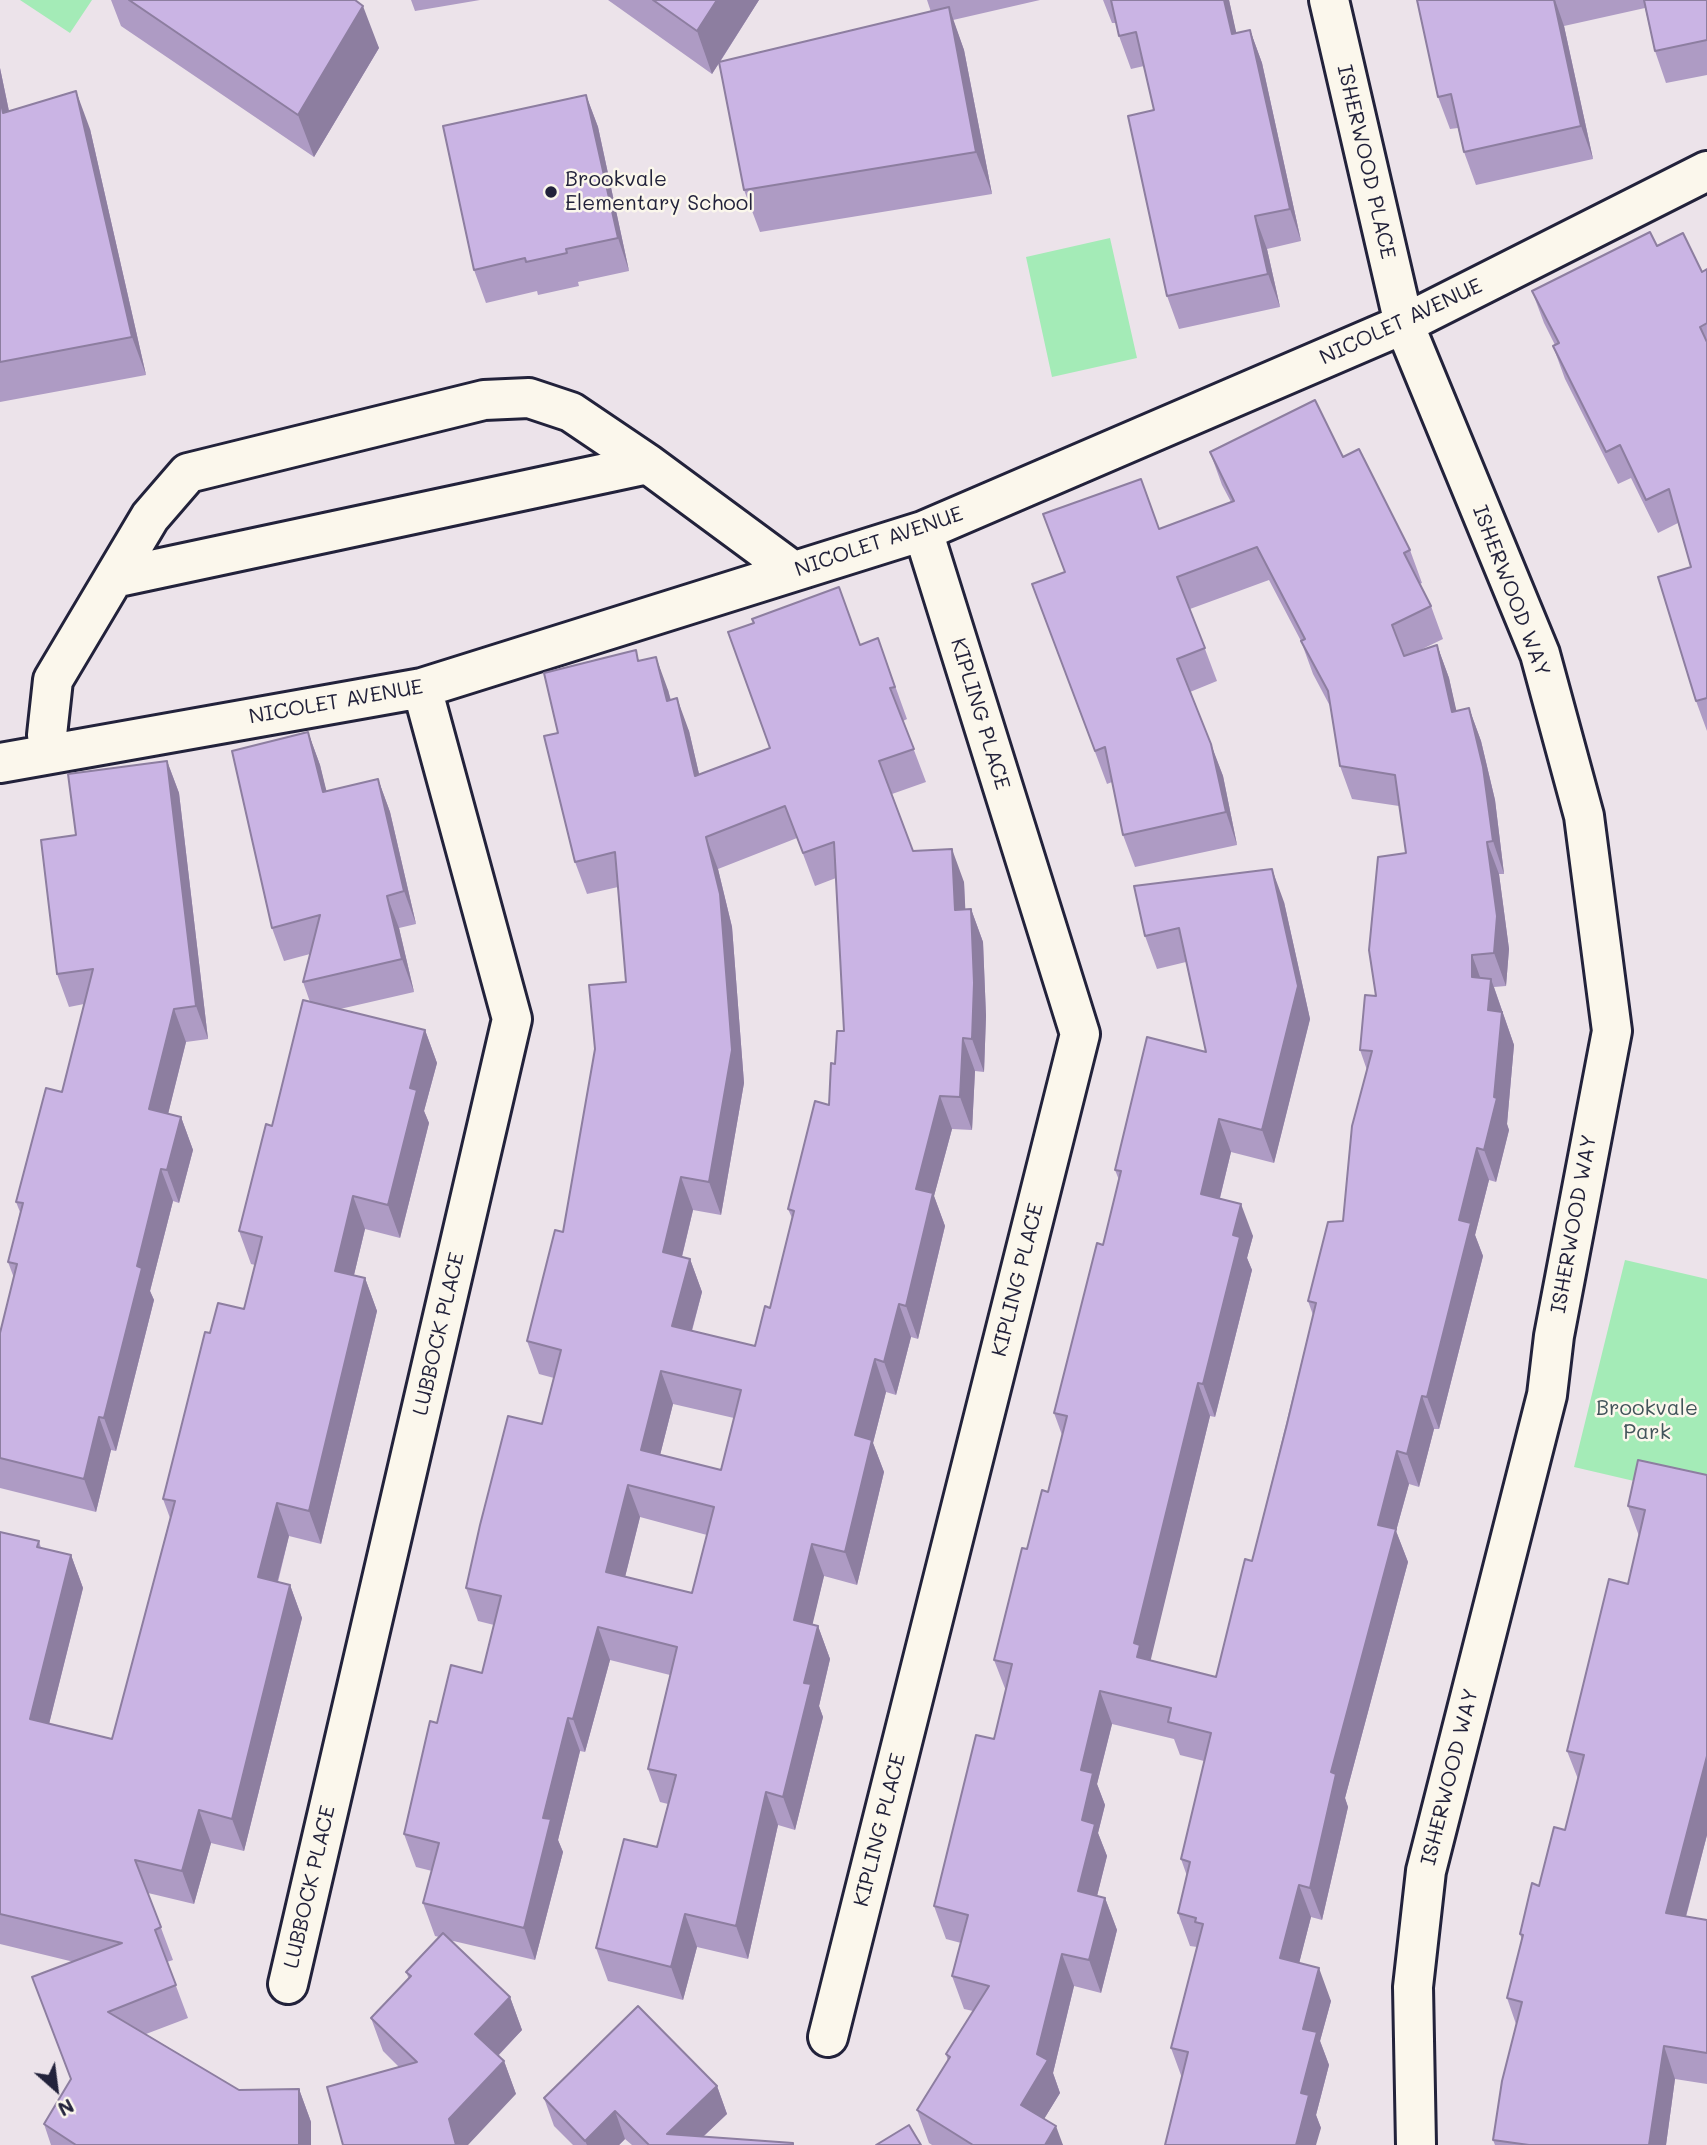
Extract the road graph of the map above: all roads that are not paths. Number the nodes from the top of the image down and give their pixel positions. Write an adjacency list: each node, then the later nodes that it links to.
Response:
1 (1329, 0): 3 (street, ISHERWOOD PLACE)
2 (1707, 170): 3 (street, NICOLET AVENUE)
3 (1404, 324): 5 (street, NICOLET AVENUE); 13 (street, ISHERWOOD WAY)
4 (649, 464): 6 (street); 7 (street); 7 (street)
5 (923, 531): 6 (street, NICOLET AVENUE); 12 (street, KIPLING PLACE)
6 (793, 571): 8 (street, NICOLET AVENUE)
7 (114, 578): 9 (street)
8 (422, 688): 9 (street, NICOLET AVENUE); 11 (street, LUBBOCK PLACE)
9 (51, 753): 10 (street, NICOLET AVENUE)
10 (0, 763)
11 (288, 1984)
12 (828, 2036)
13 (1416, 2145)

